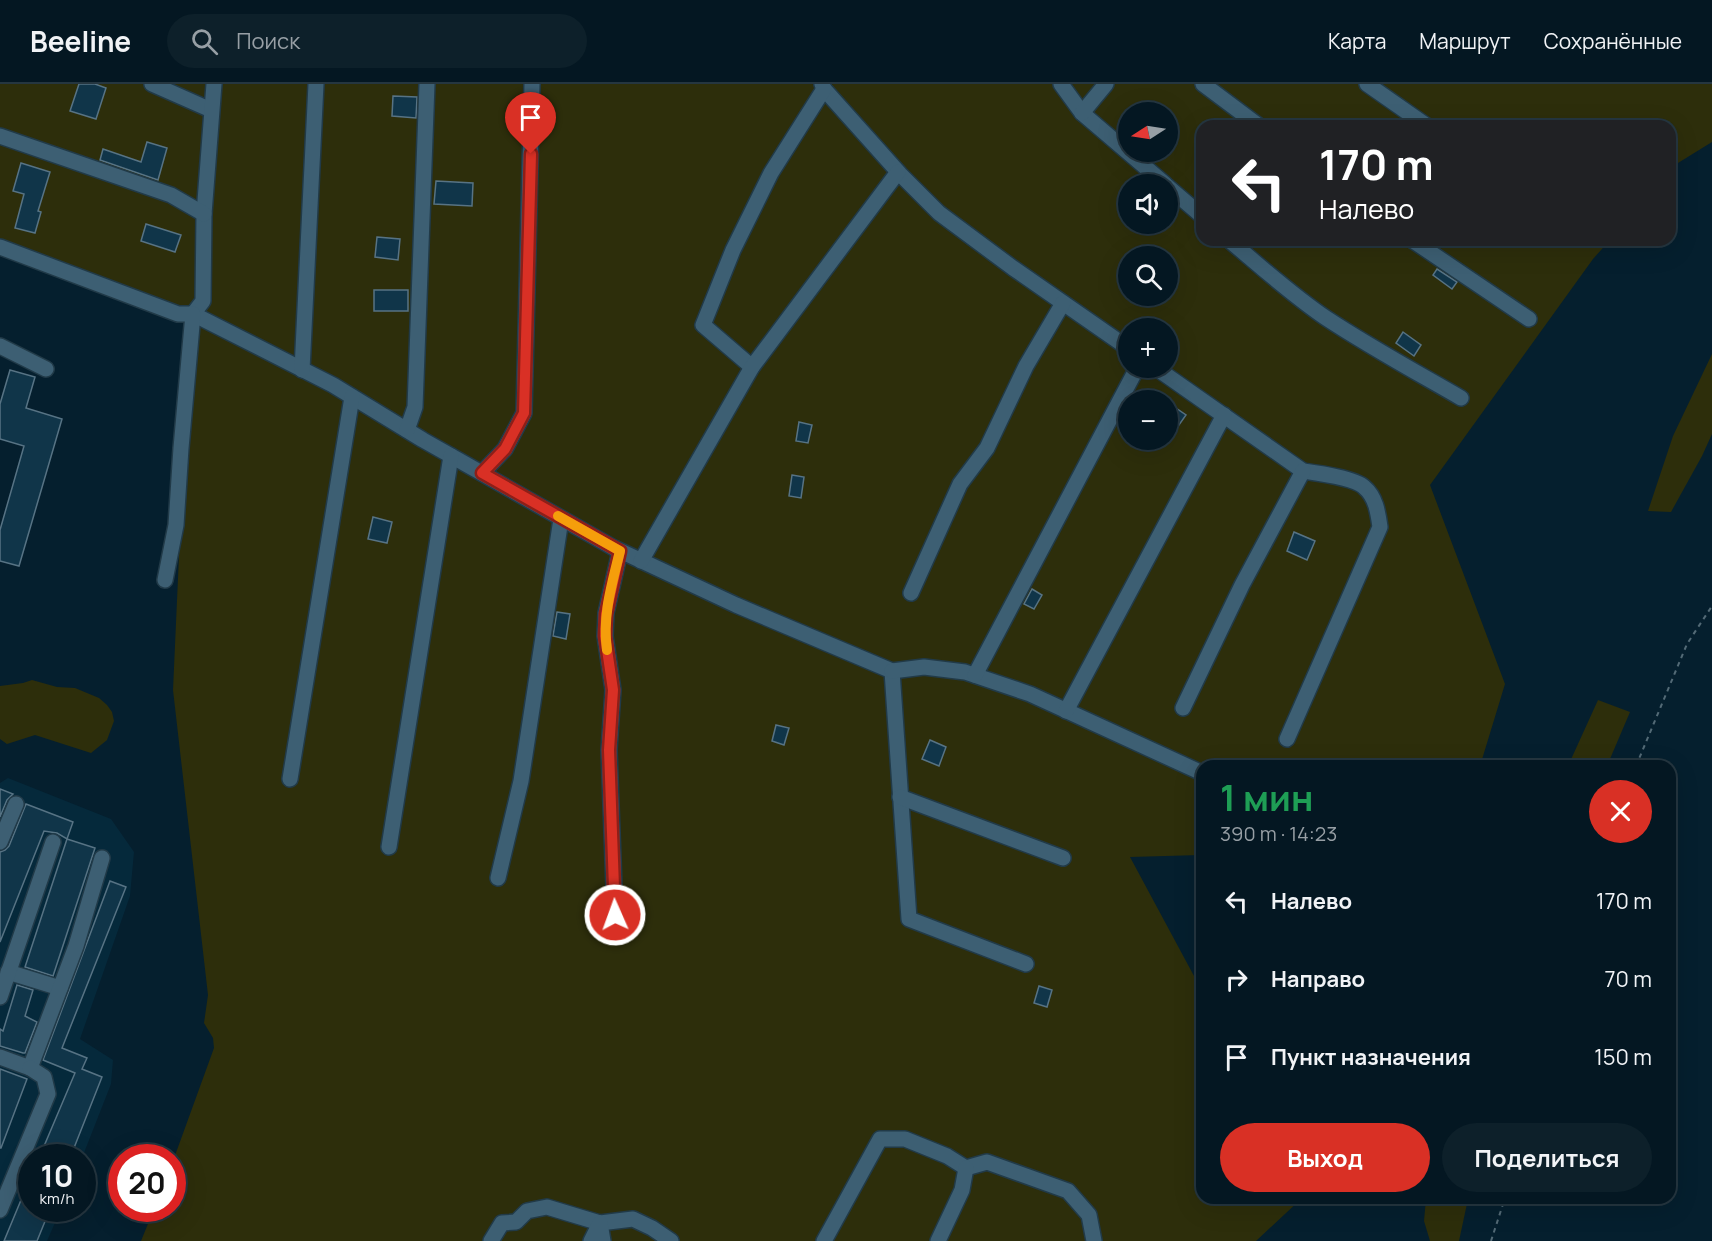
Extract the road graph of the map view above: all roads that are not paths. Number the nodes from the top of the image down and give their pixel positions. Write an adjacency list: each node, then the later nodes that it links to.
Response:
1 (153, 84): 11 (lane)
2 (214, 84): 11 (lane)
3 (316, 84): 31 (lane)
4 (427, 84): 37 (lane)
5 (532, 84): 40 (lane)
6 (1061, 84): 12 (lane)
7 (1106, 84): 12 (lane)
8 (1203, 84): 13 (lane)
9 (1367, 84): 14 (lane)
10 (823, 86): 16 (lane); 29 (lane)
11 (210, 110): 20 (lane)
12 (1082, 113): 17 (lane)
13 (1251, 120)
14 (1418, 120)
15 (0, 136): 20 (lane)
16 (898, 172): 24 (lane); 29 (lane)
17 (1153, 174)
18 (1178, 195): 19 (lane)
19 (1196, 211)
20 (204, 214): 25 (lane)
21 (1236, 246): 35 (lane)
22 (1421, 246): 26 (lane)
23 (0, 247): 25 (lane)
24 (1063, 303): 27 (lane); 45 (lane)
25 (193, 314): 31 (lane); 44 (lane)
26 (1529, 319)
27 (1118, 341)
28 (0, 346): 30 (lane)
29 (752, 367): 43 (lane)
30 (46, 369)
31 (302, 370): 34 (lane)
32 (1132, 378): 47 (lane)
33 (1170, 378): 36 (lane)
34 (352, 397): 37 (lane); 52 (lane)
35 (1461, 398)
36 (1224, 415): 39 (lane); 49 (lane)
37 (407, 430): 38 (lane)
38 (451, 456): 40 (lane); 57 (lane)
39 (1304, 471): 48 (lane); 50 (lane)
40 (482, 473): 41 (lane)
41 (561, 519): 42 (lane); 60 (lane)
42 (620, 551): 43 (lane); 61 (lane)
43 (641, 561): 46 (lane)
44 (165, 580)
45 (911, 593)
46 (892, 671): 47 (lane); 53 (lane)
47 (975, 675): 49 (lane)
48 (1183, 708)
49 (1066, 711): 51 (lane)
50 (1287, 740)
51 (1196, 770)
52 (290, 779)
53 (900, 797): 59 (lane); 62 (lane)
54 (16, 804): 55 (lane)
55 (0, 842)
56 (52, 842): 63 (lane)
57 (389, 847)
58 (102, 858): 64 (lane)
59 (1063, 858)
60 (498, 878)
61 (615, 915)
62 (1026, 964)
63 (6, 968): 64 (lane); 65 (lane)
64 (60, 988): 67 (lane)
65 (0, 997)
66 (0, 1057): 67 (lane)
67 (30, 1068): 69 (lane)
68 (966, 1168): 75 (lane); 76 (lane); 77 (lane)
69 (0, 1210)
70 (600, 1223): 71 (lane); 72 (lane); 73 (lane); 74 (lane)
71 (491, 1241)
72 (591, 1241)
73 (603, 1241)
74 (671, 1241)
75 (824, 1241)
76 (938, 1241)
77 (1094, 1241)

